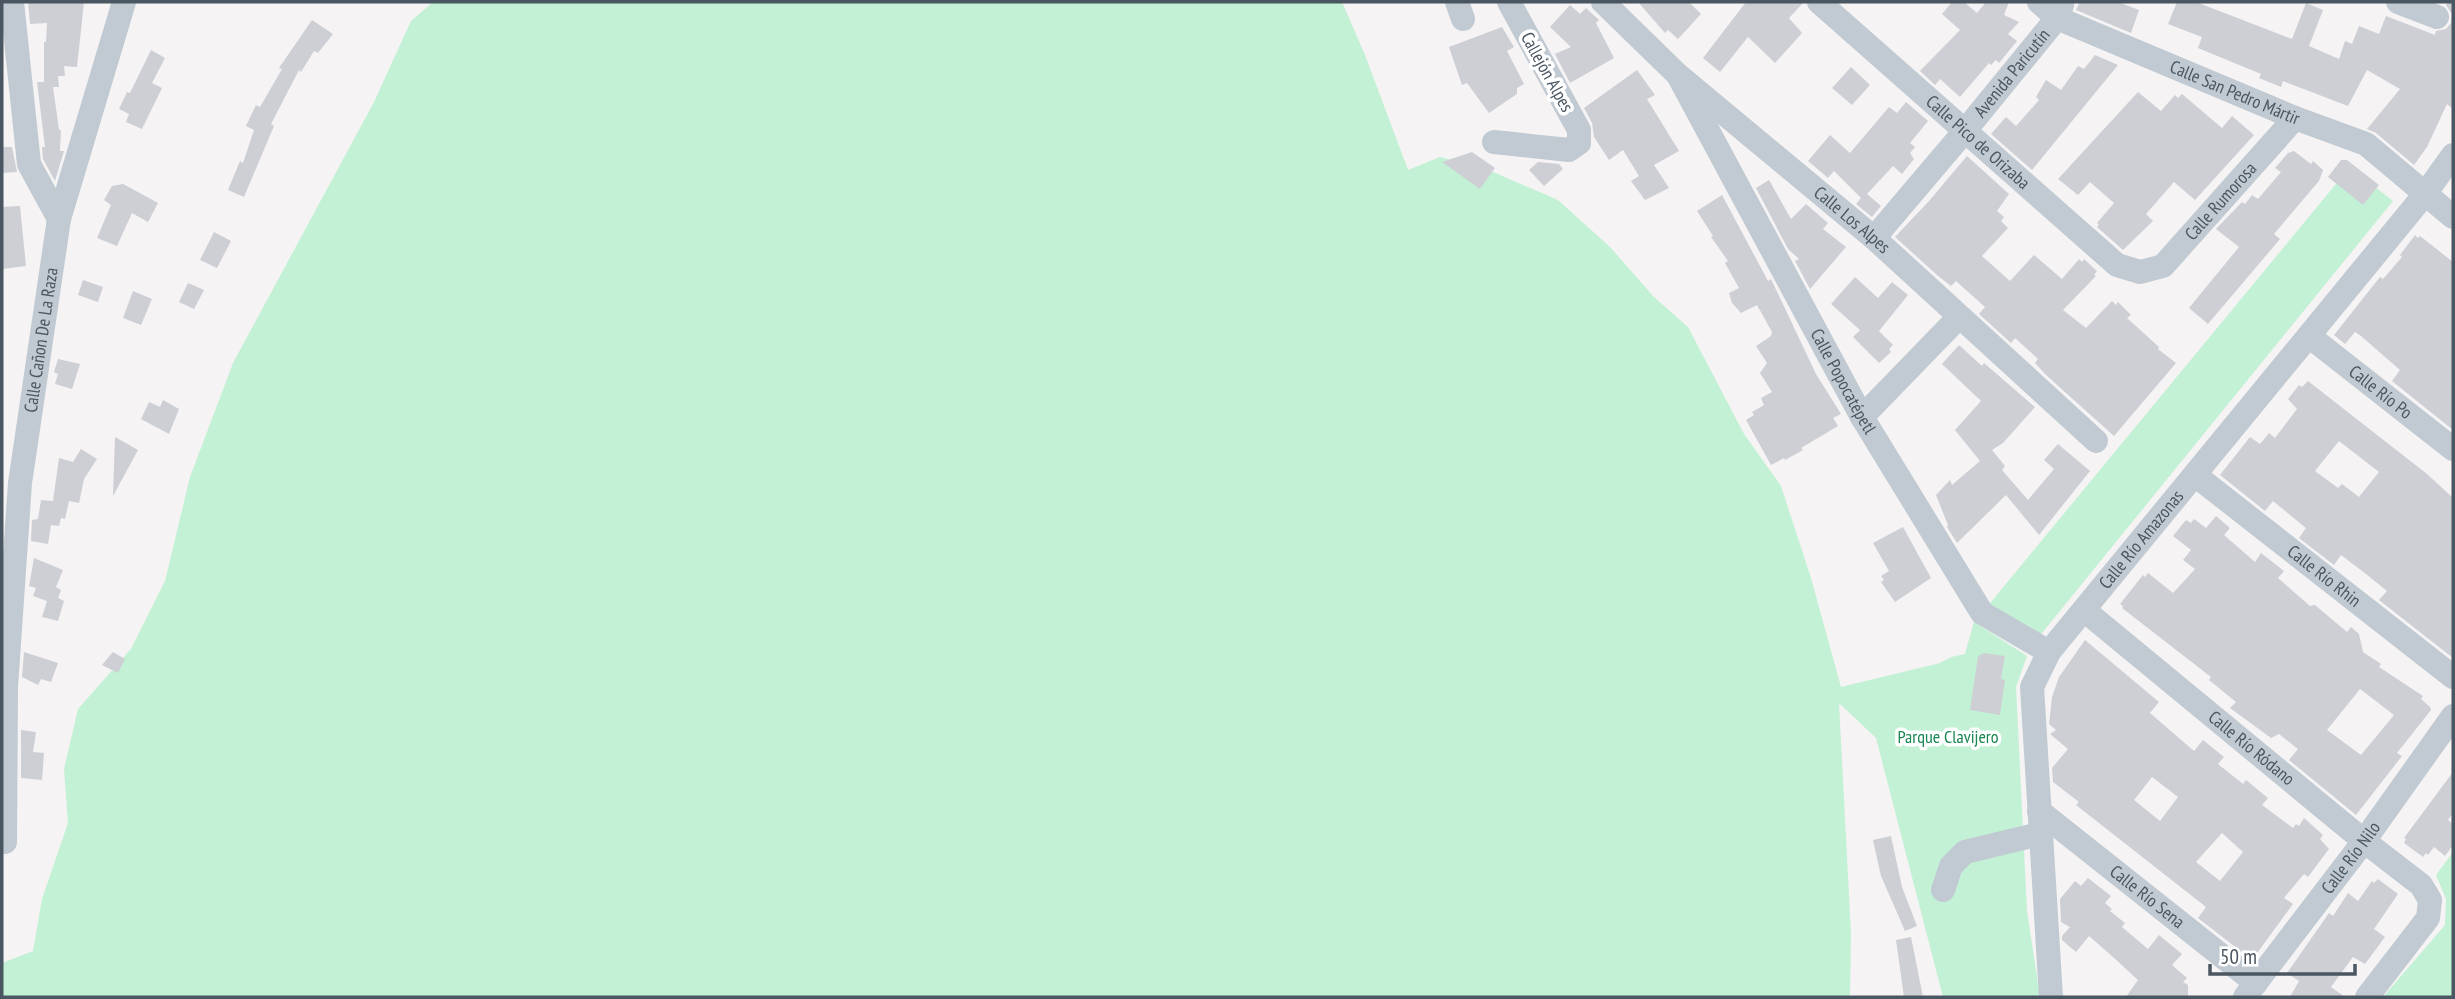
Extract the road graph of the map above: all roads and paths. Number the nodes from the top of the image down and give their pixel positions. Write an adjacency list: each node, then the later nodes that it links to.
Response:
1 (12, 2): 16 (street)
2 (124, 2): 16 (street, Calle Cañon De La Raza)
3 (1509, 2): 12 (street, Callejón Alpes)
4 (1603, 2): 9 (street, Calle Los Alpes)
5 (1819, 2): 11 (street, Calle Pico de Orizaba)
6 (2398, 2): 8 (street)
7 (2053, 7): 10 (street, Calle San Pedro Mártir); 11 (street, Avenida Paricutín)
8 (2437, 17)
9 (1678, 75): 17 (street, Calle Los Alpes); 21 (street, Calle Popocatépetl)
10 (2295, 118): 14 (street, Calle San Pedro Mártir); 18 (street, Calle Rumorosa)
11 (1964, 132): 17 (street, Avenida Paricutín); 18 (street, Calle Pico de Orizaba)
12 (1494, 142)
13 (2453, 155): 14 (street, Calle Río Amazonas)
14 (2425, 194): 15 (street, Calle San Pedro Mártir); 20 (street, Calle Río Amazonas)
15 (2453, 217)
16 (59, 219): 25 (street, Calle Cañon De La Raza)
17 (1874, 238): 19 (street, Calle Los Alpes)
18 (2140, 272)
19 (1959, 317): 21 (street); 22 (street, Calle Los Alpes)
20 (2309, 336): 23 (street, Calle Río Po); 24 (street, Calle Río Amazonas)
21 (1862, 417): 27 (street, Calle Popocatépetl)
22 (2096, 441)
23 (2453, 449)
24 (2196, 475): 26 (street, Calle Río Amazonas); 28 (street, Calle Río Rhin)
25 (11, 482): 32 (street, Calle Cañon De La Raza)
26 (2084, 610): 27 (street, Calle Río Amazonas); 31 (street, Calle Río Ródano)
27 (2049, 652): 30 (street, Calle Río Amazonas)
28 (2453, 677)
29 (2453, 716): 31 (street, Calle Río Nilo)
30 (2039, 822): 33 (street); 34 (street, Calle Río Sena); 35 (street, Calle Río Amazonas)
31 (2364, 841): 34 (street, Calle Río Nilo); 36 (street, Calle Río Ródano)
32 (5, 842)
33 (1944, 890)
34 (2250, 990)
35 (2051, 997)
36 (2367, 997)

